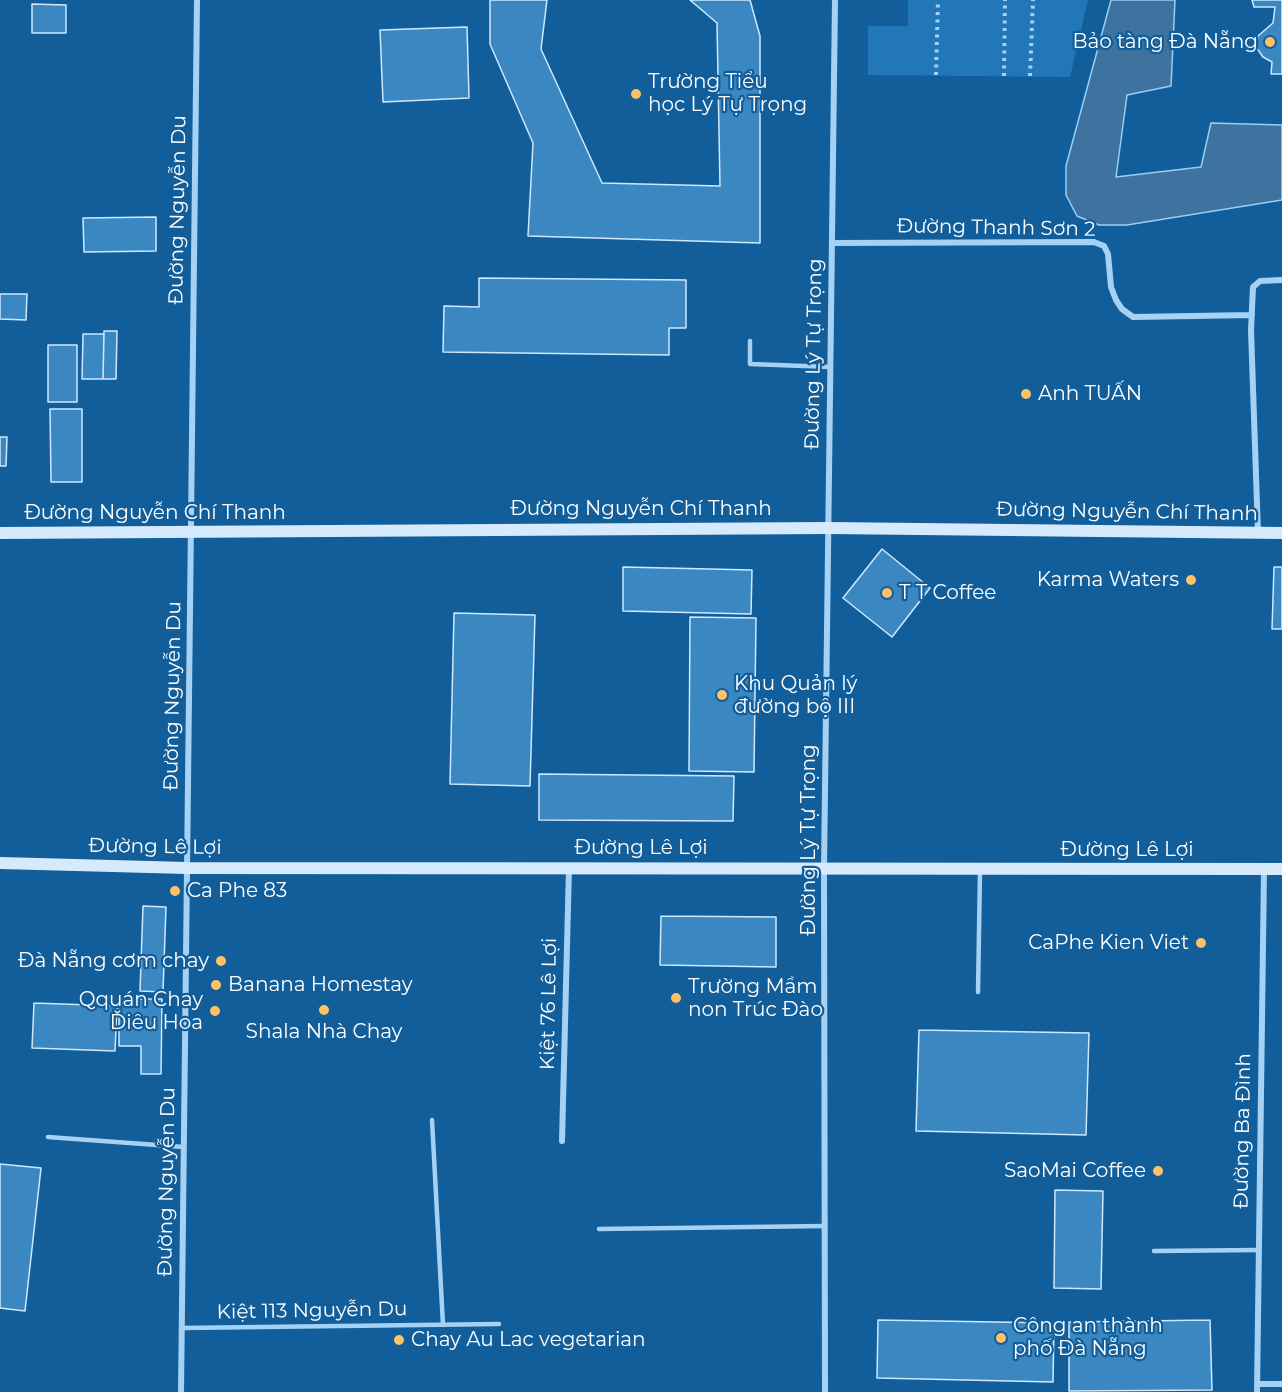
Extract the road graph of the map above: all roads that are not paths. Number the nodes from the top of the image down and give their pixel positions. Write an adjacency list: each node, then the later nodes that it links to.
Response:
1 (197, 0): 9 (street, Đường Nguyễn Du)
2 (835, 0): 3 (street, Đường Lý Tự Trọng)
3 (832, 243): 5 (street, Đường Thanh Sơn 2); 7 (street, Đường Lý Tự Trọng)
4 (1282, 280): 5 (street)
5 (1252, 315): 11 (street)
6 (750, 341): 7 (lane)
7 (830, 367): 8 (street, Đường Lý Tự Trọng)
8 (828, 528): 9 (street, Đường Nguyễn Chí Thanh); 11 (street, Đường Nguyễn Chí Thanh); 16 (street, Đường Lý Tự Trọng)
9 (191, 531): 10 (street, Đường Nguyễn Chí Thanh); 14 (street, Đường Nguyễn Du)
10 (0, 533)
11 (1258, 533): 12 (street, Đường Nguyễn Chí Thanh)
12 (1282, 533)
13 (0, 863): 14 (street, Đường Lê Lợi)
14 (187, 868): 15 (street, Đường Lê Lợi); 24 (street, Đường Nguyễn Du)
15 (568, 868): 16 (street, Đường Lê Lợi); 23 (street, Kiệt 76 Lê Lợi)
16 (824, 868): 17 (street, Đường Lê Lợi); 25 (street, Đường Lý Tự Trọng)
17 (980, 868): 19 (street, Đường Lê Lợi); 20 (lane)
18 (1282, 869): 19 (street, Đường Lê Lợi)
19 (1264, 870): 27 (street, Đường Ba Đình)
20 (978, 992)
21 (432, 1120): 30 (lane)
22 (48, 1137): 24 (lane)
23 (562, 1141)
24 (184, 1147): 31 (street, Đường Nguyễn Du)
25 (825, 1226): 26 (lane); 35 (street, Đường Lý Tự Trọng)
26 (599, 1229)
27 (1258, 1250): 28 (lane); 32 (street, Đường Ba Đình)
28 (1154, 1251)
29 (499, 1324): 30 (lane, Kiệt 113 Nguyễn Du)
30 (443, 1325): 31 (lane, Kiệt 113 Nguyễn Du)
31 (182, 1328): 34 (street, Đường Nguyễn Du)
32 (1257, 1384): 33 (street); 36 (street, Đường Ba Đình)
33 (1282, 1384)
34 (181, 1392)
35 (825, 1392)
36 (1257, 1392)

